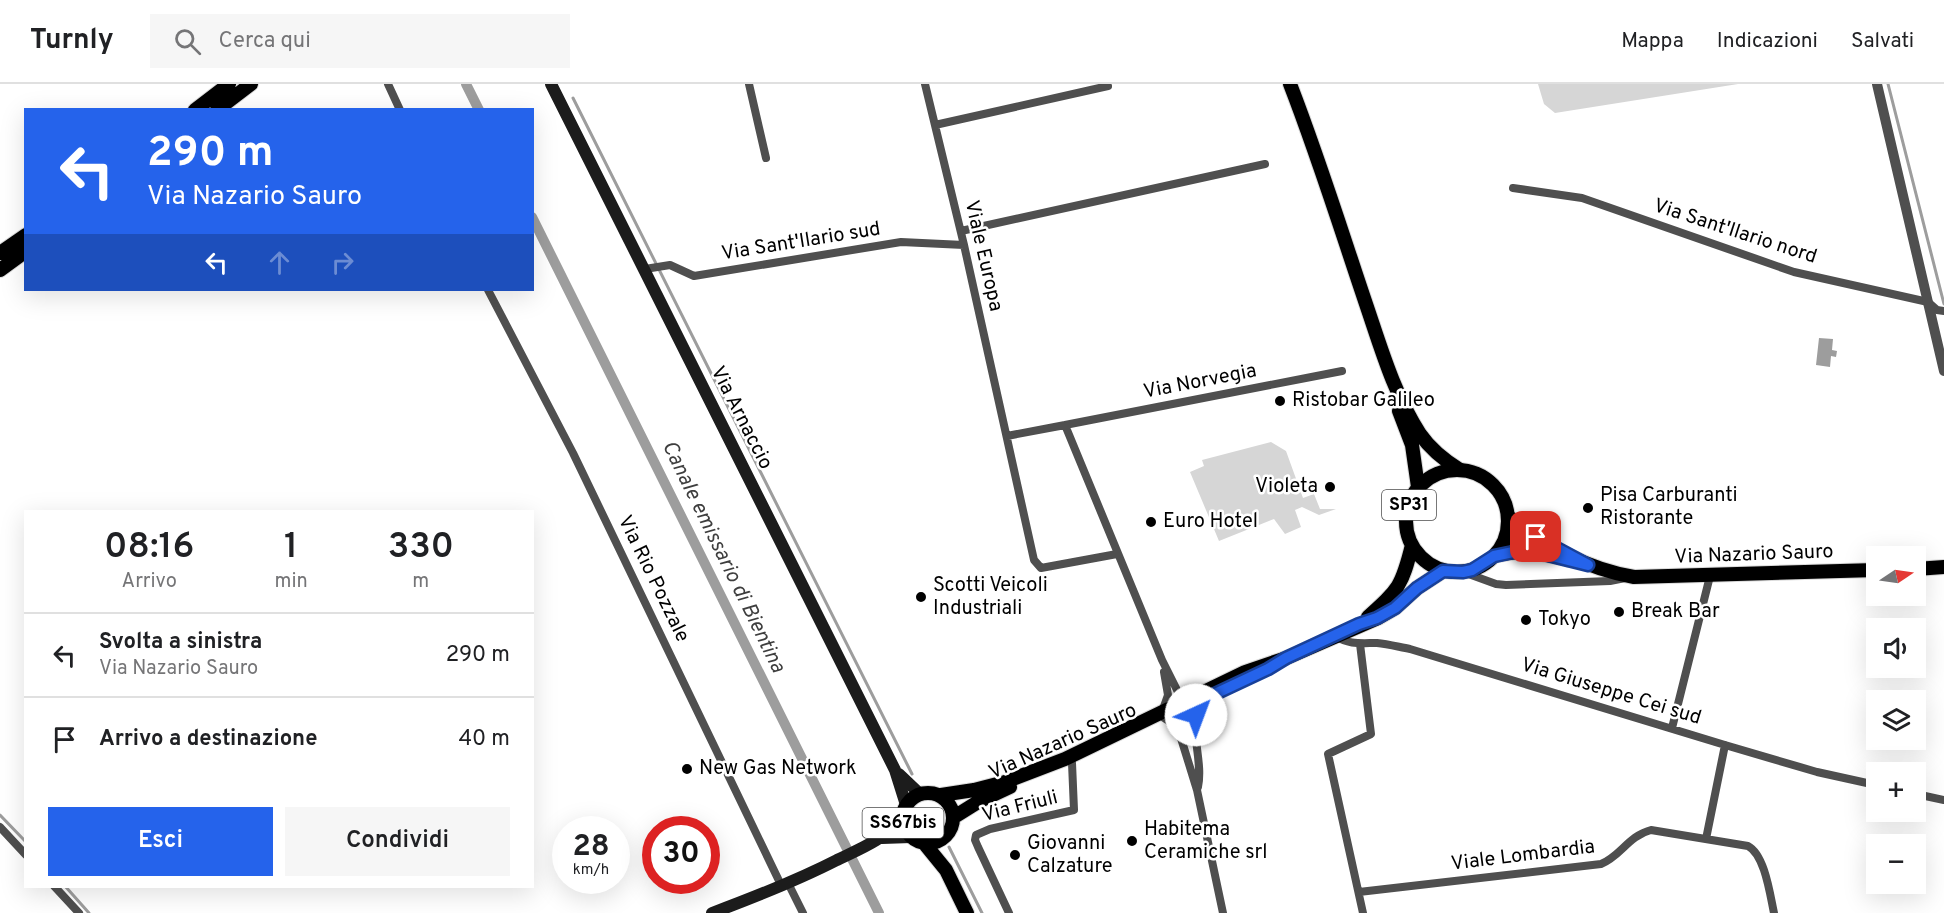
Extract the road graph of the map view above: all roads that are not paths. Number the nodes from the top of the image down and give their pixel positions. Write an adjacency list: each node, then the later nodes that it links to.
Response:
1 (229, 84): 12 (main road)
2 (251, 84): 13 (main road)
3 (388, 84): 14 (street)
4 (551, 84): 24 (main road, Via Arnaccio / SS67bis)
5 (749, 84): 16 (street)
6 (925, 84): 15 (street, Viale Europa)
7 (1107, 84): 11 (street)
8 (1283, 84): 34 (main road)
9 (1290, 84): 33 (main road, Via Nazario Sauro)
10 (1877, 84): 27 (street)
11 (1079, 88): 15 (street)
12 (198, 108)
13 (220, 108)
14 (399, 108)
15 (935, 125): 19 (street, Viale Europa)
16 (766, 158)
17 (1265, 164): 19 (street)
18 (1513, 188): 27 (street, Via Sant'Ilario nord)
19 (961, 231): 21 (street, Viale Europa)
20 (24, 236): 23 (main road)
21 (964, 245): 24 (street, Via Sant'Ilario sud); 32 (street, Viale Europa)
22 (24, 252): 25 (main road)
23 (0, 253)
24 (648, 269): 58 (main road, Via Arnaccio / SS67bis)
25 (0, 270)
26 (489, 291): 74 (street, Via Rio Pozzale)
27 (1928, 302): 28 (street, Via Sant'Ilario nord); 30 (street)
28 (1941, 311)
29 (1342, 371): 31 (street, Via Norvegia)
30 (1944, 371)
31 (1065, 424): 32 (street); 37 (street)
32 (1007, 436): 37 (street, Viale Europa)
33 (1460, 470): 34 (main road, SP31); 35 (main road, Via Nazario Sauro)
34 (1418, 487): 36 (main road, Via Nazario Sauro / SP31)
35 (1508, 516): 38 (main road); 39 (main road, Via Nazario Sauro)
36 (1412, 545): 43 (main road, SP31); 47 (main road, Via Nazario Sauro)
37 (1117, 554): 51 (street)
38 (1494, 556): 39 (main road, Via Nazario Sauro); 44 (main road, Via Nazario Sauro)
39 (1588, 565): 46 (main road, Via Nazario Sauro)
40 (1944, 567): 41 (main road)
41 (1926, 568)
42 (1866, 570): 45 (main road, Via Nazario Sauro)
43 (1443, 571): 44 (main road, Via Nazario Sauro); 47 (main road, Via Nazario Sauro)
44 (1463, 572): 46 (street, Via Nazario Sauro)
45 (1710, 576): 46 (main road, Via Nazario Sauro); 55 (street)
46 (1634, 577)
47 (1359, 624): 48 (main road, Via Nazario Sauro)
48 (1335, 636): 49 (street, Via Giuseppe Cei sud); 50 (main road, Via Nazario Sauro)
49 (1360, 644): 55 (street, Via Giuseppe Cei sud); 76 (street)
50 (1286, 658): 52 (main road, Via Nazario Sauro); 53 (main road, Via Nazario Sauro)
51 (1162, 660): 52 (street); 54 (street)
52 (1228, 681): 54 (main road, Via Nazario Sauro)
53 (1202, 700): 54 (main road, Via Nazario Sauro); 60 (street)
54 (1162, 716): 57 (main road, Via Nazario Sauro); 60 (street); 62 (main road, Via Nazario Sauro)
55 (1671, 728): 56 (street, Via Giuseppe Cei sud)
56 (1725, 745): 59 (street, Via Giuseppe Cei sud); 69 (street)
57 (1072, 763): 66 (main road, Via Nazario Sauro); 81 (street, Via Friuli)
58 (896, 770): 61 (main road, Via Arnaccio / SS67bis); 65 (main road, Via Arnaccio / SS67bis)
59 (1866, 783)
60 (1197, 790): 82 (street)
61 (920, 794): 62 (main road, SS67bis); 65 (main road, SS67bis)
62 (941, 795): 66 (main road, SS67bis)
63 (1926, 796): 64 (street)
64 (1944, 800)
65 (904, 811): 68 (main road); 70 (main road, SS67bis)
66 (954, 817): 71 (main road, SS67bis)
67 (0, 827): 72 (street)
68 (879, 839): 70 (main road); 74 (main road)
69 (1706, 839): 76 (street, Viale Lombardia); 84 (street, Viale Lombardia)
70 (918, 840): 71 (main road, SS67bis); 73 (main road, SS67bis)
71 (941, 840): 73 (main road, SS67bis)
72 (24, 853)
73 (946, 870): 80 (main road, SS67bis)
74 (785, 885): 78 (main road); 79 (street, Via Rio Pozzale)
75 (56, 888): 77 (street)
76 (1359, 892): 83 (street)
77 (79, 913)
78 (712, 913)
79 (803, 913)
80 (967, 913)
81 (1009, 913)
82 (1223, 913)
83 (1363, 913)
84 (1774, 913)

